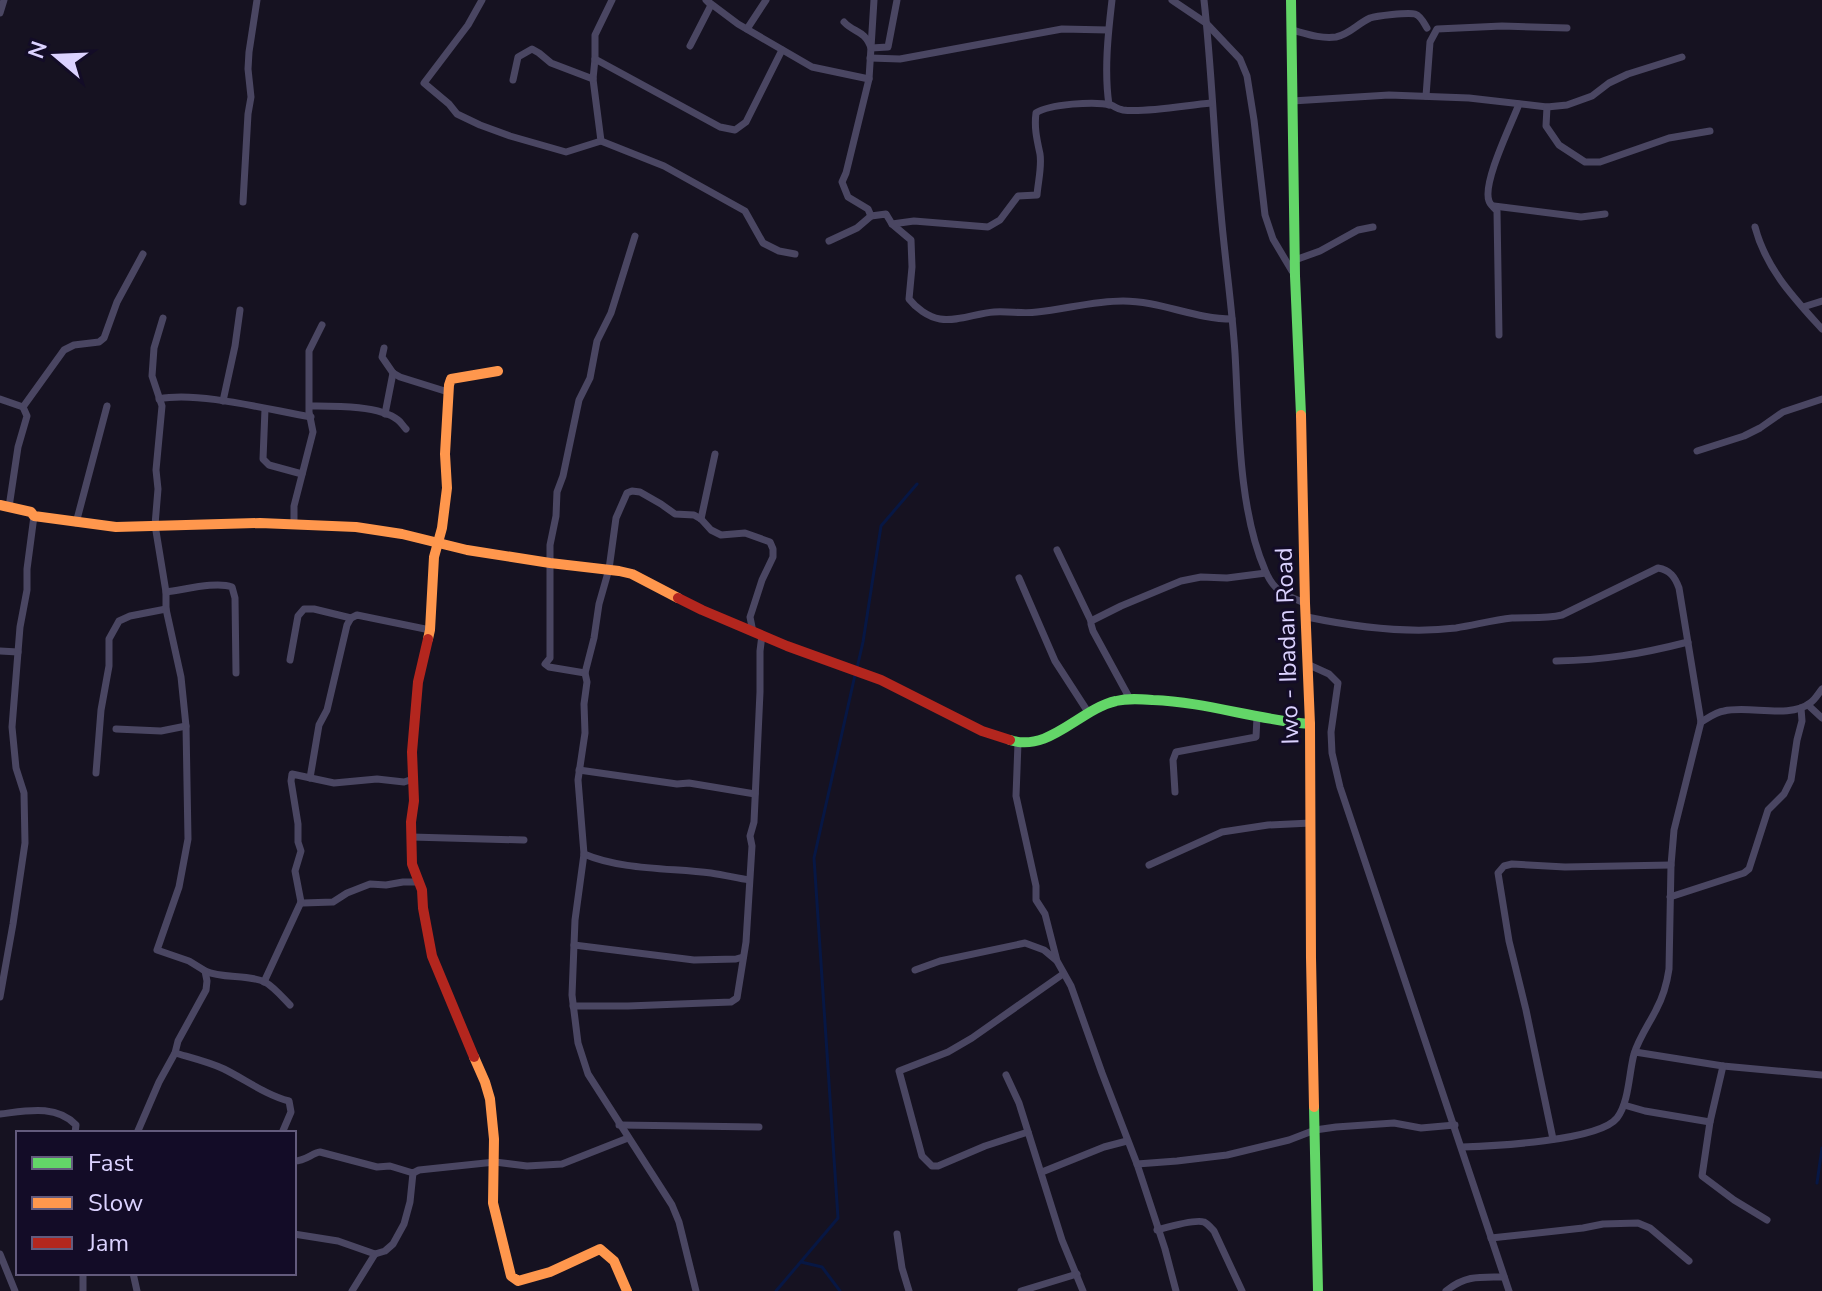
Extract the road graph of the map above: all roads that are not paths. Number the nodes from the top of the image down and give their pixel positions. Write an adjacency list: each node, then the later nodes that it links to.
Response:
1 (4, 0): 13 (street)
2 (257, 0): 38 (street)
3 (482, 0): 37 (street)
4 (612, 0): 26 (street)
5 (766, 0): 18 (street)
6 (874, 0): 22 (street)
7 (897, 0): 22 (street)
8 (1112, 0): 19 (street)
9 (1172, 0): 15 (street)
10 (1204, 0): 15 (street)
11 (1291, 0): 20 (street, Iwo - Ibadan Road)
12 (708, 2): 18 (street); 21 (street)
13 (0, 13)
14 (844, 22): 22 (street)
15 (1206, 23): 32 (street); 50 (street)
16 (1427, 28): 20 (street)
17 (1567, 28): 30 (street)
18 (747, 29): 23 (street)
19 (1108, 30): 25 (street); 34 (street)
20 (1292, 30): 31 (street, Iwo - Ibadan Road)
21 (690, 46)
22 (871, 48): 25 (street)
23 (782, 50): 26 (street); 28 (street)
24 (1682, 57): 35 (street)
25 (870, 58): 28 (street)
26 (595, 59): 27 (street)
27 (593, 79): 29 (street); 37 (street)
28 (869, 79): 41 (street)
29 (513, 80)
30 (1426, 96): 31 (street); 33 (street)
31 (1292, 101): 49 (street, Iwo - Ibadan Road)
32 (1211, 103): 34 (street); 55 (street)
33 (1519, 104): 35 (street); 39 (street)
34 (1109, 105): 42 (street)
35 (1547, 107): 36 (street)
36 (1710, 131)
37 (601, 141): 48 (street)
38 (243, 202)
39 (1494, 206): 40 (street); 58 (street)
40 (1605, 214)
41 (871, 216): 42 (street); 46 (street)
42 (892, 224): 55 (street)
43 (1373, 227): 49 (street)
44 (1755, 227): 52 (street)
45 (635, 236): 85 (street)
46 (829, 241)
47 (143, 254): 69 (street)
48 (795, 254)
49 (1295, 260): 50 (street, Iwo - Ibadan Road)
50 (1295, 276): 90 (street, Iwo - Ibadan Road)
51 (1822, 301): 52 (street)
52 (1803, 307): 57 (street)
53 (240, 310): 66 (street)
54 (163, 318): 64 (street)
55 (1232, 319): 87 (street)
56 (322, 325): 68 (street)
57 (1822, 329)
58 (1499, 335)
59 (384, 348): 61 (street)
60 (498, 371): 62 (street)
61 (393, 373): 62 (street); 71 (street)
62 (448, 392): 83 (street)
63 (0, 399): 69 (street)
64 (159, 399): 66 (street); 82 (street)
65 (1822, 399): 74 (street)
66 (223, 401): 70 (street)
67 (107, 406): 80 (street)
68 (311, 406): 71 (street); 72 (street)
69 (23, 407): 77 (street)
70 (265, 409): 72 (street); 76 (street)
71 (385, 414): 73 (street)
72 (311, 417): 76 (street)
73 (406, 429)
74 (1697, 451)
75 (715, 454): 79 (street)
76 (302, 474): 81 (street)
77 (4, 506): 78 (street)
78 (34, 516): 80 (street); 99 (street)
79 (701, 519): 86 (street); 96 (street)
80 (76, 523): 82 (street)
81 (294, 524): 82 (street); 83 (street)
82 (155, 525): 89 (street)
83 (437, 542): 85 (street); 95 (street)
84 (1057, 550): 94 (street)
85 (550, 563): 86 (street); 104 (street)
86 (609, 569): 96 (street); 104 (street)
87 (1266, 573): 90 (street); 94 (street)
88 (1019, 578): 108 (street)
89 (166, 592): 91 (street); 103 (street)
90 (1305, 603): 92 (street, Iwo - Ibadan Road)
91 (166, 609): 113 (street); 117 (street)
92 (1307, 617): 97 (street); 102 (street, Iwo - Ibadan Road)
93 (351, 618): 95 (street); 100 (street); 118 (street)
94 (1091, 621): 106 (street)
95 (430, 630): 119 (street)
96 (758, 633): 115 (street); 121 (street)
97 (1688, 642): 101 (street); 111 (street)
98 (0, 651): 99 (street)
99 (18, 652): 139 (street)
100 (290, 660)
101 (1556, 661)
102 (1307, 664): 112 (street, Iwo - Ibadan Road); 151 (street)
103 (236, 673)
104 (585, 673): 116 (street)
105 (1822, 689): 107 (street)
106 (1130, 699): 108 (street); 109 (street)
107 (1805, 707): 110 (street); 111 (street); 130 (street)
108 (1088, 712): 115 (street)
109 (1257, 717): 112 (street); 120 (street)
110 (1822, 718)
111 (1701, 722): 127 (street)
112 (1310, 724): 122 (street, Iwo - Ibadan Road)
113 (186, 726): 114 (street); 136 (street)
114 (116, 729)
115 (1018, 743): 134 (street)
116 (579, 770): 121 (street); 125 (street)
117 (96, 773)
118 (310, 778): 119 (street); 131 (street)
119 (413, 779): 123 (street)
120 (1175, 792)
121 (755, 794): 128 (street)
122 (1311, 823): 126 (street); 153 (street, Iwo - Ibadan Road)
123 (411, 837): 124 (street); 129 (street)
124 (524, 840)
125 (584, 854): 128 (street); 132 (street)
126 (1149, 865)
127 (1671, 865): 130 (street); 159 (street)
128 (749, 880): 133 (street)
129 (419, 882): 131 (street); 163 (street)
130 (1670, 897): 142 (street)
131 (301, 902): 138 (street)
132 (574, 945): 133 (street); 141 (street)
133 (743, 957): 141 (street)
134 (1057, 961): 135 (street); 137 (street)
135 (915, 970)
136 (205, 971): 138 (street); 143 (street)
137 (1063, 974): 157 (street); 160 (street)
138 (264, 982): 140 (street)
139 (0, 997)
140 (290, 1005)
141 (573, 1006): 150 (street)
142 (1635, 1052): 144 (street); 147 (street)
143 (175, 1053): 155 (street); 156 (street)
144 (1723, 1066): 146 (street); 149 (street)
145 (1006, 1075): 157 (street)
146 (1822, 1075)
147 (1624, 1105): 149 (street); 159 (street)
148 (0, 1114): 154 (street)
149 (1710, 1122): 167 (street)
150 (619, 1125): 152 (street); 158 (street)
151 (1455, 1125): 153 (street); 161 (street)
152 (759, 1127)
153 (1315, 1130): 164 (street); 186 (street, Iwo - Ibadan Road)
154 (75, 1131)
155 (138, 1131)
156 (283, 1131)
157 (1028, 1132): 165 (street)
158 (628, 1138): 163 (street); 180 (street)
159 (1553, 1139): 161 (street)
160 (1127, 1141): 164 (street); 165 (street)
161 (1462, 1147): 171 (street)
162 (296, 1161): 166 (street)
163 (495, 1162): 166 (street); 179 (street)
164 (1137, 1164): 168 (street)
165 (1042, 1172): 175 (street)
166 (413, 1173): 173 (street)
167 (1767, 1220)
168 (1157, 1230): 184 (street); 185 (street)
169 (296, 1234): 173 (street)
170 (897, 1234): 181 (street)
171 (1491, 1238): 174 (street); 176 (street)
172 (0, 1254): 177 (street)
173 (375, 1254): 178 (street)
174 (1689, 1261)
175 (1077, 1274): 182 (street); 183 (street)
176 (1504, 1277): 187 (street); 188 (street)
177 (15, 1291)
178 (352, 1291)
179 (627, 1291)
180 (696, 1291)
181 (909, 1291)
182 (1021, 1291)
183 (1083, 1291)
184 (1176, 1291)
185 (1242, 1291)
186 (1318, 1291)
187 (1446, 1291)
188 (1509, 1291)

